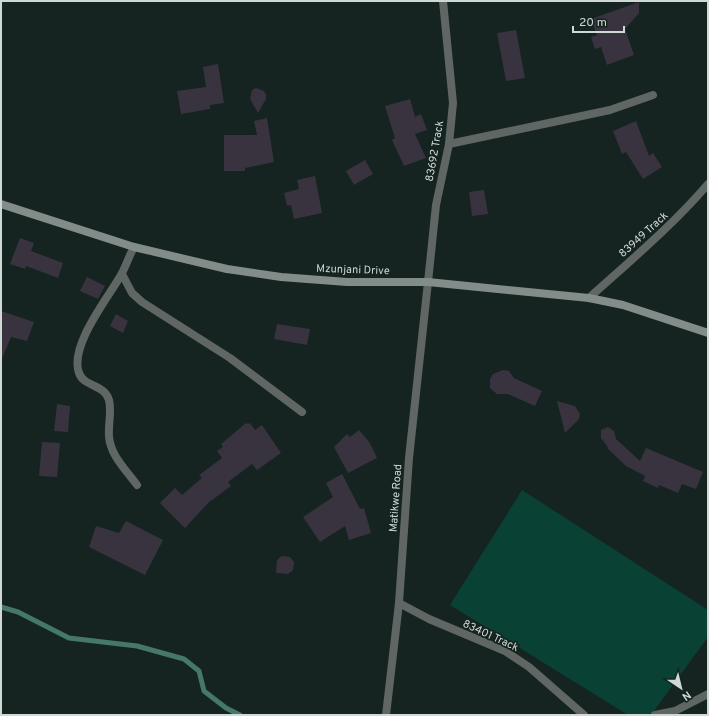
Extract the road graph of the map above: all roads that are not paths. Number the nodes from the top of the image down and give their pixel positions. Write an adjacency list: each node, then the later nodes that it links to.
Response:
1 (443, 1): 3 (street, 83692 Track)
2 (653, 95): 3 (street)
3 (449, 144): 8 (street, 83692 Track)
4 (708, 184): 9 (street, 83949 Track)
5 (1, 204): 6 (main road, Mzunjani Drive)
6 (134, 247): 7 (street); 8 (main road, Mzunjani Drive)
7 (122, 274): 11 (street); 12 (street)
8 (428, 282): 9 (main road, Mzunjani Drive); 13 (street, Matikwe Road)
9 (589, 298): 10 (main road, Mzunjani Drive)
10 (708, 333)
11 (302, 412)
12 (137, 485)
13 (399, 603): 15 (street, Matikwe Road); 16 (street, 83401 Track)
14 (708, 694): 17 (street)
15 (386, 715)
16 (584, 715)
17 (655, 715)

